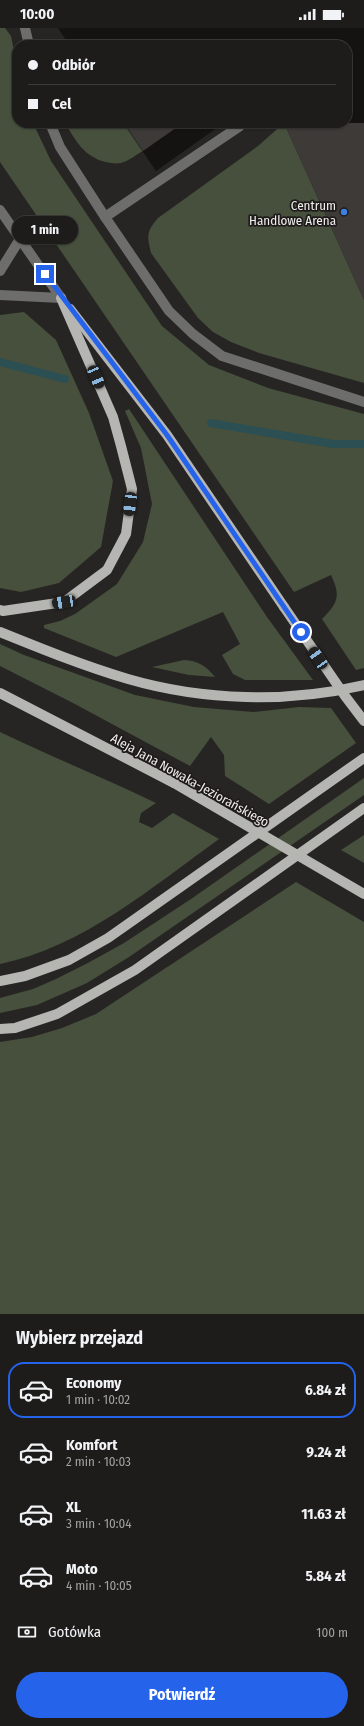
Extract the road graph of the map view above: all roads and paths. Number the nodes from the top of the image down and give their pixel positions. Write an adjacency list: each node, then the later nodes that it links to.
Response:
1 (24, 28): 2 (street)
2 (28, 40)
3 (52, 128): 6 (street)
4 (237, 128): 6 (street)
5 (0, 210): 7 (street)
6 (105, 216): 11 (street)
7 (20, 239): 8 (street); 10 (street)
8 (0, 271)
9 (0, 295): 10 (street)
10 (61, 298): 12 (main road); 16 (main road, bridge)
11 (364, 402)
12 (0, 610)
13 (0, 632): 14 (main road)
14 (364, 685)
15 (0, 693): 19 (main road, Aleja Jana Nowaka-Jeziorańskiego, bridge)
16 (364, 721)
17 (364, 758): 20 (main road)
18 (364, 808): 21 (main road)
19 (364, 894)
20 (0, 981)
21 (0, 1029)

